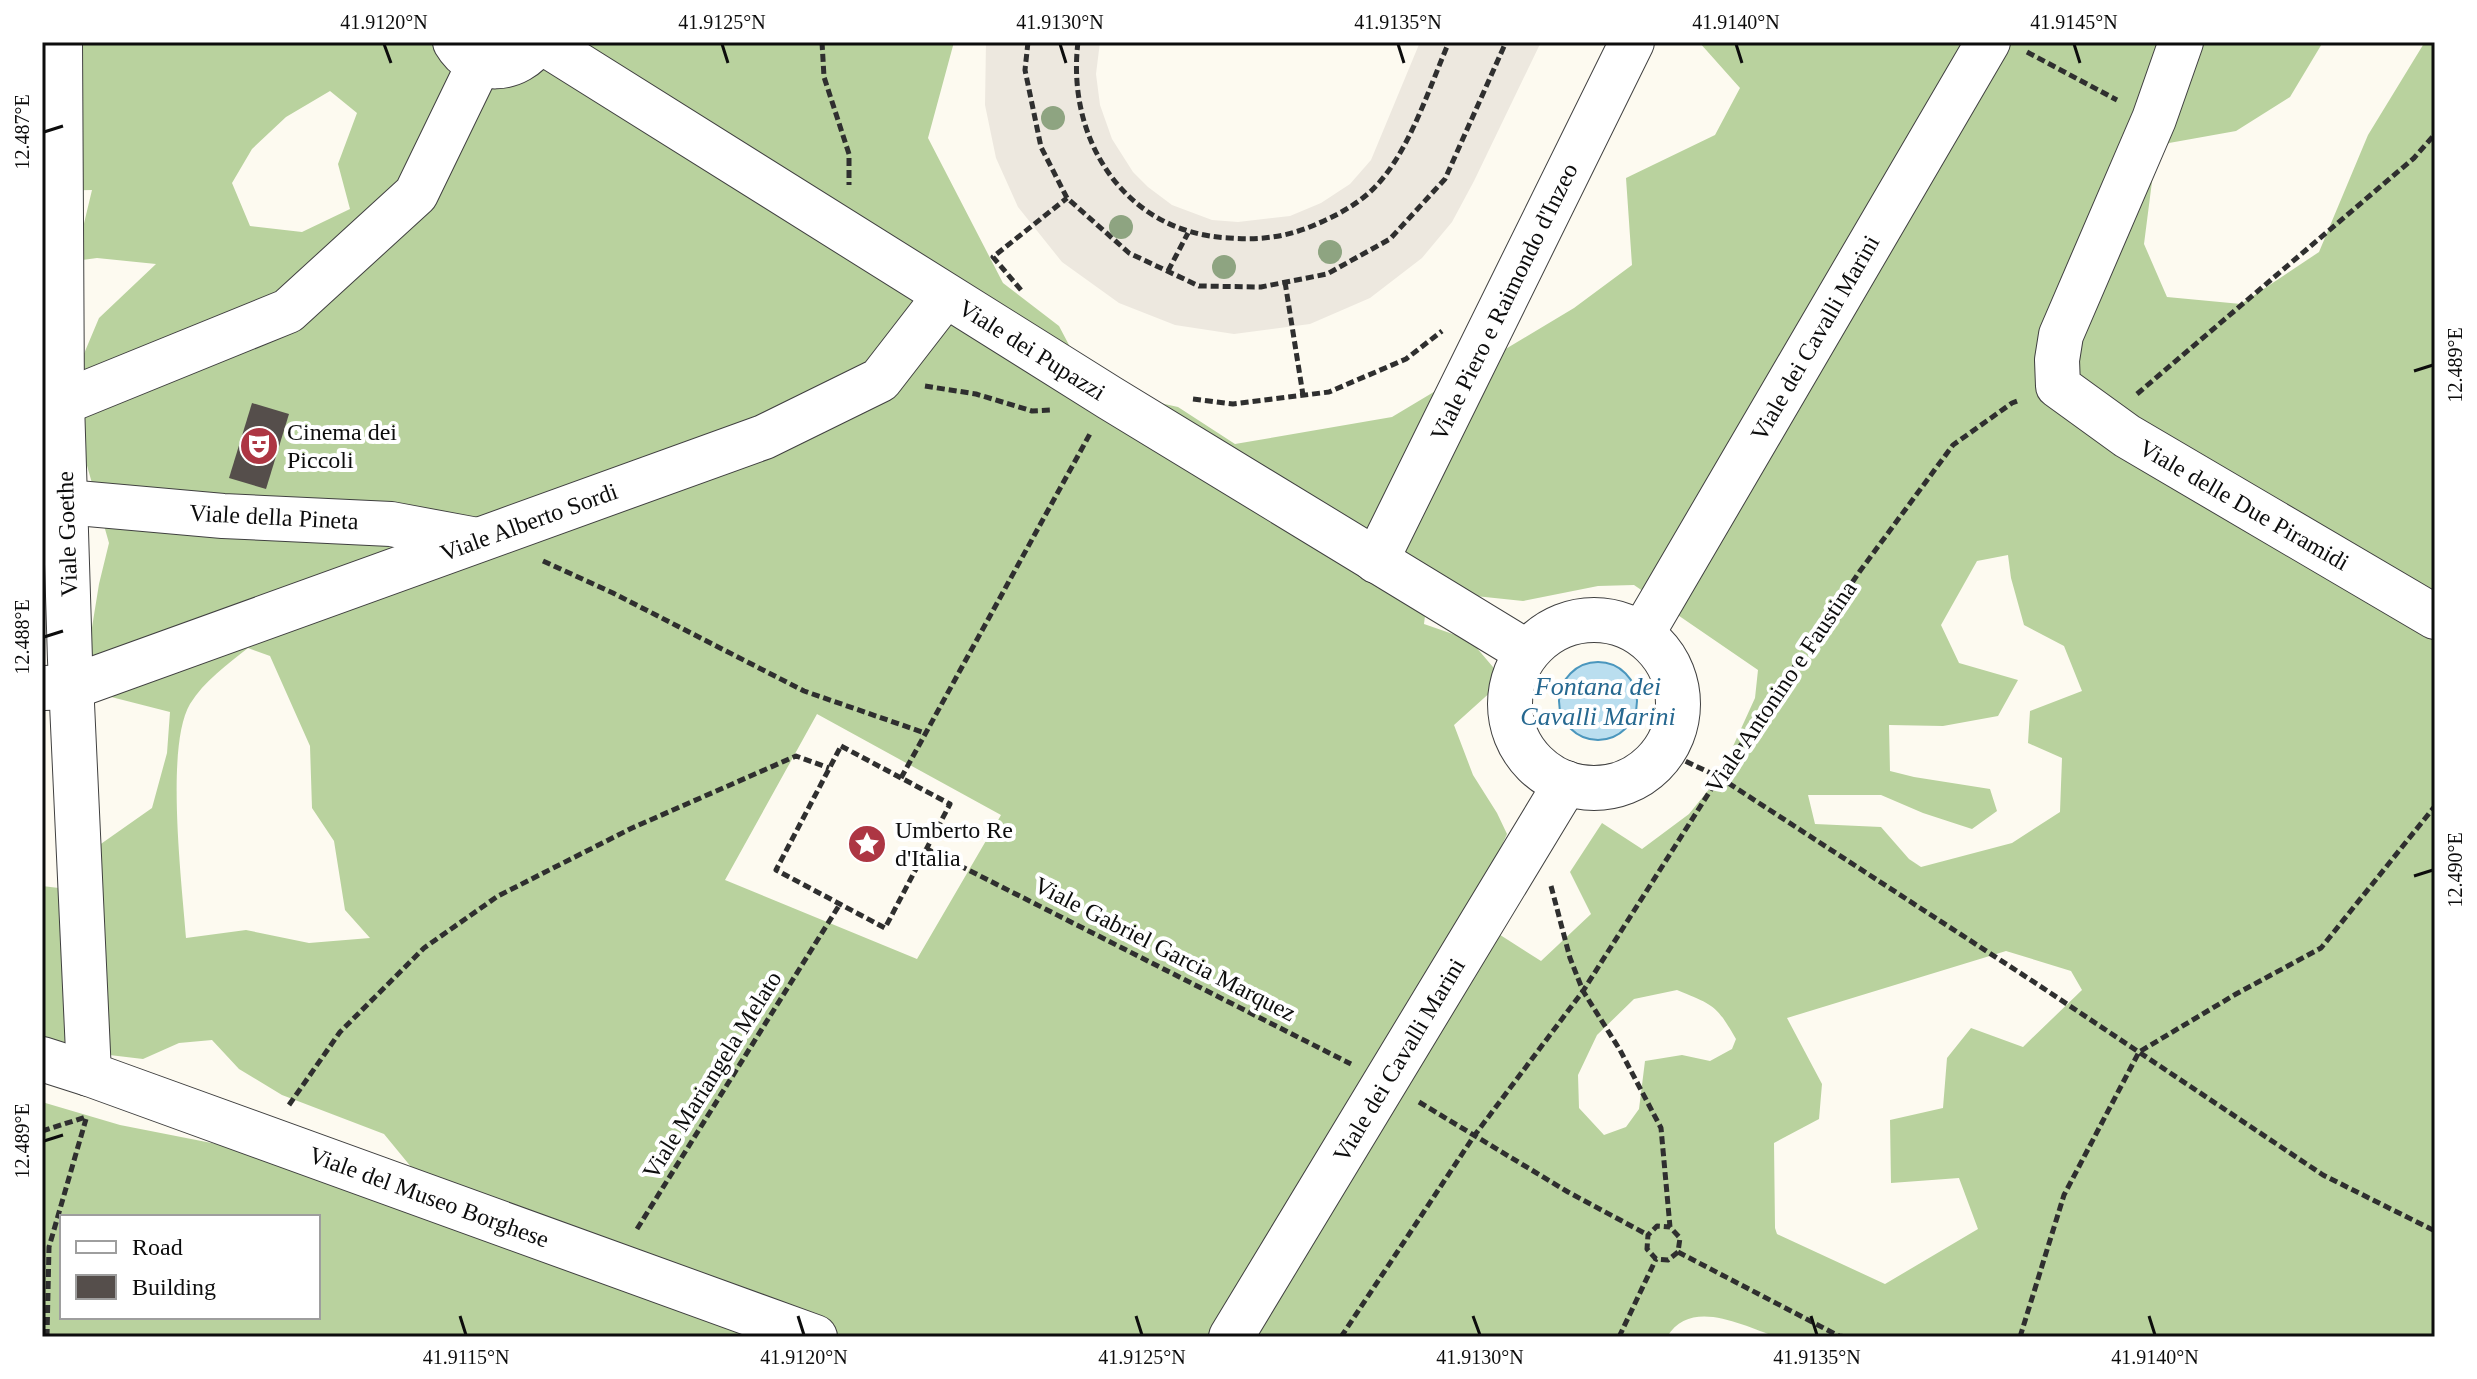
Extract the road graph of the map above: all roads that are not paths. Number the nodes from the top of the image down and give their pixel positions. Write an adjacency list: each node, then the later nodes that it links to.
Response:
1 (60, 42): 8 (street, Viale Goethe)
2 (540, 42): 6 (street); 7 (street, Viale dei Pupazzi)
3 (1632, 42): 11 (street, Viale Piero e Raimondo d'Inzeo)
4 (2181, 42): 12 (street, Viale delle Due Piramidi)
5 (2005, 46): 13 (street, Viale dei Cavalli Marini)
6 (467, 53): 8 (street)
7 (945, 296): 10 (street, Viale Alberto Sordi); 11 (street, Viale dei Pupazzi)
8 (52, 407): 9 (street, Viale Goethe)
9 (66, 502): 10 (street, Viale della Pineta); 15 (street, Viale Goethe)
10 (480, 540): 15 (street, Viale Alberto Sordi)
11 (1376, 561): 14 (street, Viale dei Pupazzi)
12 (2435, 617)
13 (1642, 634): 14 (street); 16 (street)
14 (1527, 652): 16 (street)
15 (57, 688): 18 (street, Viale Goethe)
16 (1566, 783): 20 (street, Viale dei Cavalli Marini)
17 (42, 1059): 18 (street, Viale del Museo Borghese)
18 (89, 1074): 19 (street, Viale del Museo Borghese)
19 (815, 1337)
20 (1231, 1337)

